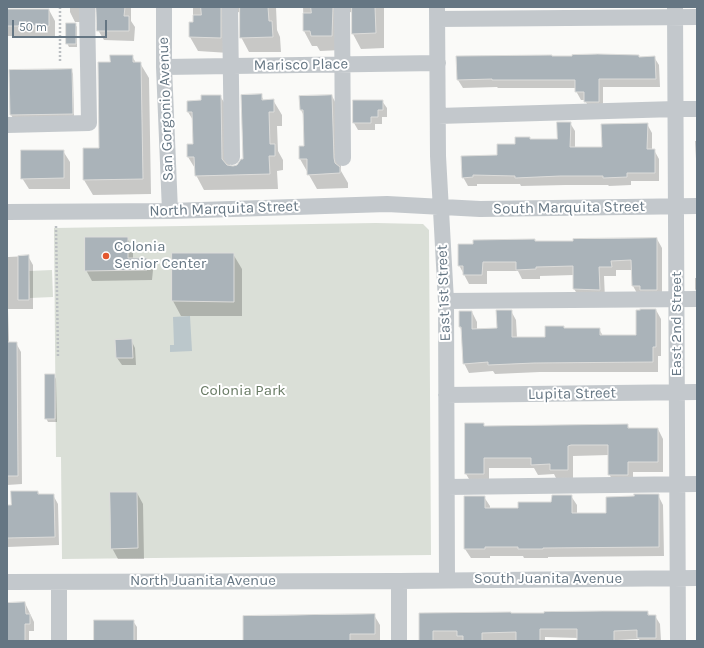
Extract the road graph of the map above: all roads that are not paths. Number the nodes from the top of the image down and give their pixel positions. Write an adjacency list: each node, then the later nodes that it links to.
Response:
1 (87, 7): 15 (street)
2 (164, 7): 11 (street, San Gorgonio Avenue)
3 (230, 7): 10 (street)
4 (342, 7): 9 (street)
5 (675, 12): 6 (street); 7 (street); 12 (street, East 2nd Street)
6 (437, 13): 8 (street, East 1st Street)
7 (697, 17)
8 (438, 63): 9 (street, Marisco Place); 14 (street, East 1st Street)
9 (342, 64): 10 (street, Marisco Place); 17 (street)
10 (231, 66): 11 (street, Marisco Place); 16 (street)
11 (164, 67): 21 (street, San Gorgonio Avenue)
12 (676, 108): 13 (street); 14 (street); 19 (street, East 2nd Street)
13 (697, 109)
14 (438, 116): 18 (street, East 1st Street)
15 (7, 125)
16 (232, 157)
17 (343, 158)
18 (441, 206): 19 (street, South Marquita Street); 21 (street, North Marquita Street); 25 (street, East 1st Street)
19 (676, 206): 20 (street, South Marquita Street); 24 (street, East 2nd Street)
20 (697, 206)
21 (170, 211): 22 (street, North Marquita Street)
22 (7, 212)
23 (697, 299): 24 (street)
24 (677, 300): 25 (street); 26 (street, East 2nd Street)
25 (446, 301): 28 (street, East 1st Street)
26 (677, 392): 27 (street, Lupita Street); 28 (street, Lupita Street); 30 (street, East 2nd Street)
27 (697, 392)
28 (446, 395): 31 (street, East 1st Street)
29 (697, 484): 30 (street)
30 (678, 485): 31 (street); 32 (street, East 2nd Street)
31 (447, 487): 34 (street, East 1st Street)
32 (678, 578): 33 (street, South Juanita Avenue); 34 (street, South Juanita Avenue); 40 (street, East 2nd Street)
33 (697, 578)
34 (447, 580): 35 (street, South Juanita Avenue)
35 (400, 581): 37 (street, North Juanita Avenue); 39 (street)
36 (7, 582): 37 (street, North Juanita Avenue)
37 (58, 582): 38 (street)
38 (58, 641)
39 (399, 641)
40 (678, 641)

